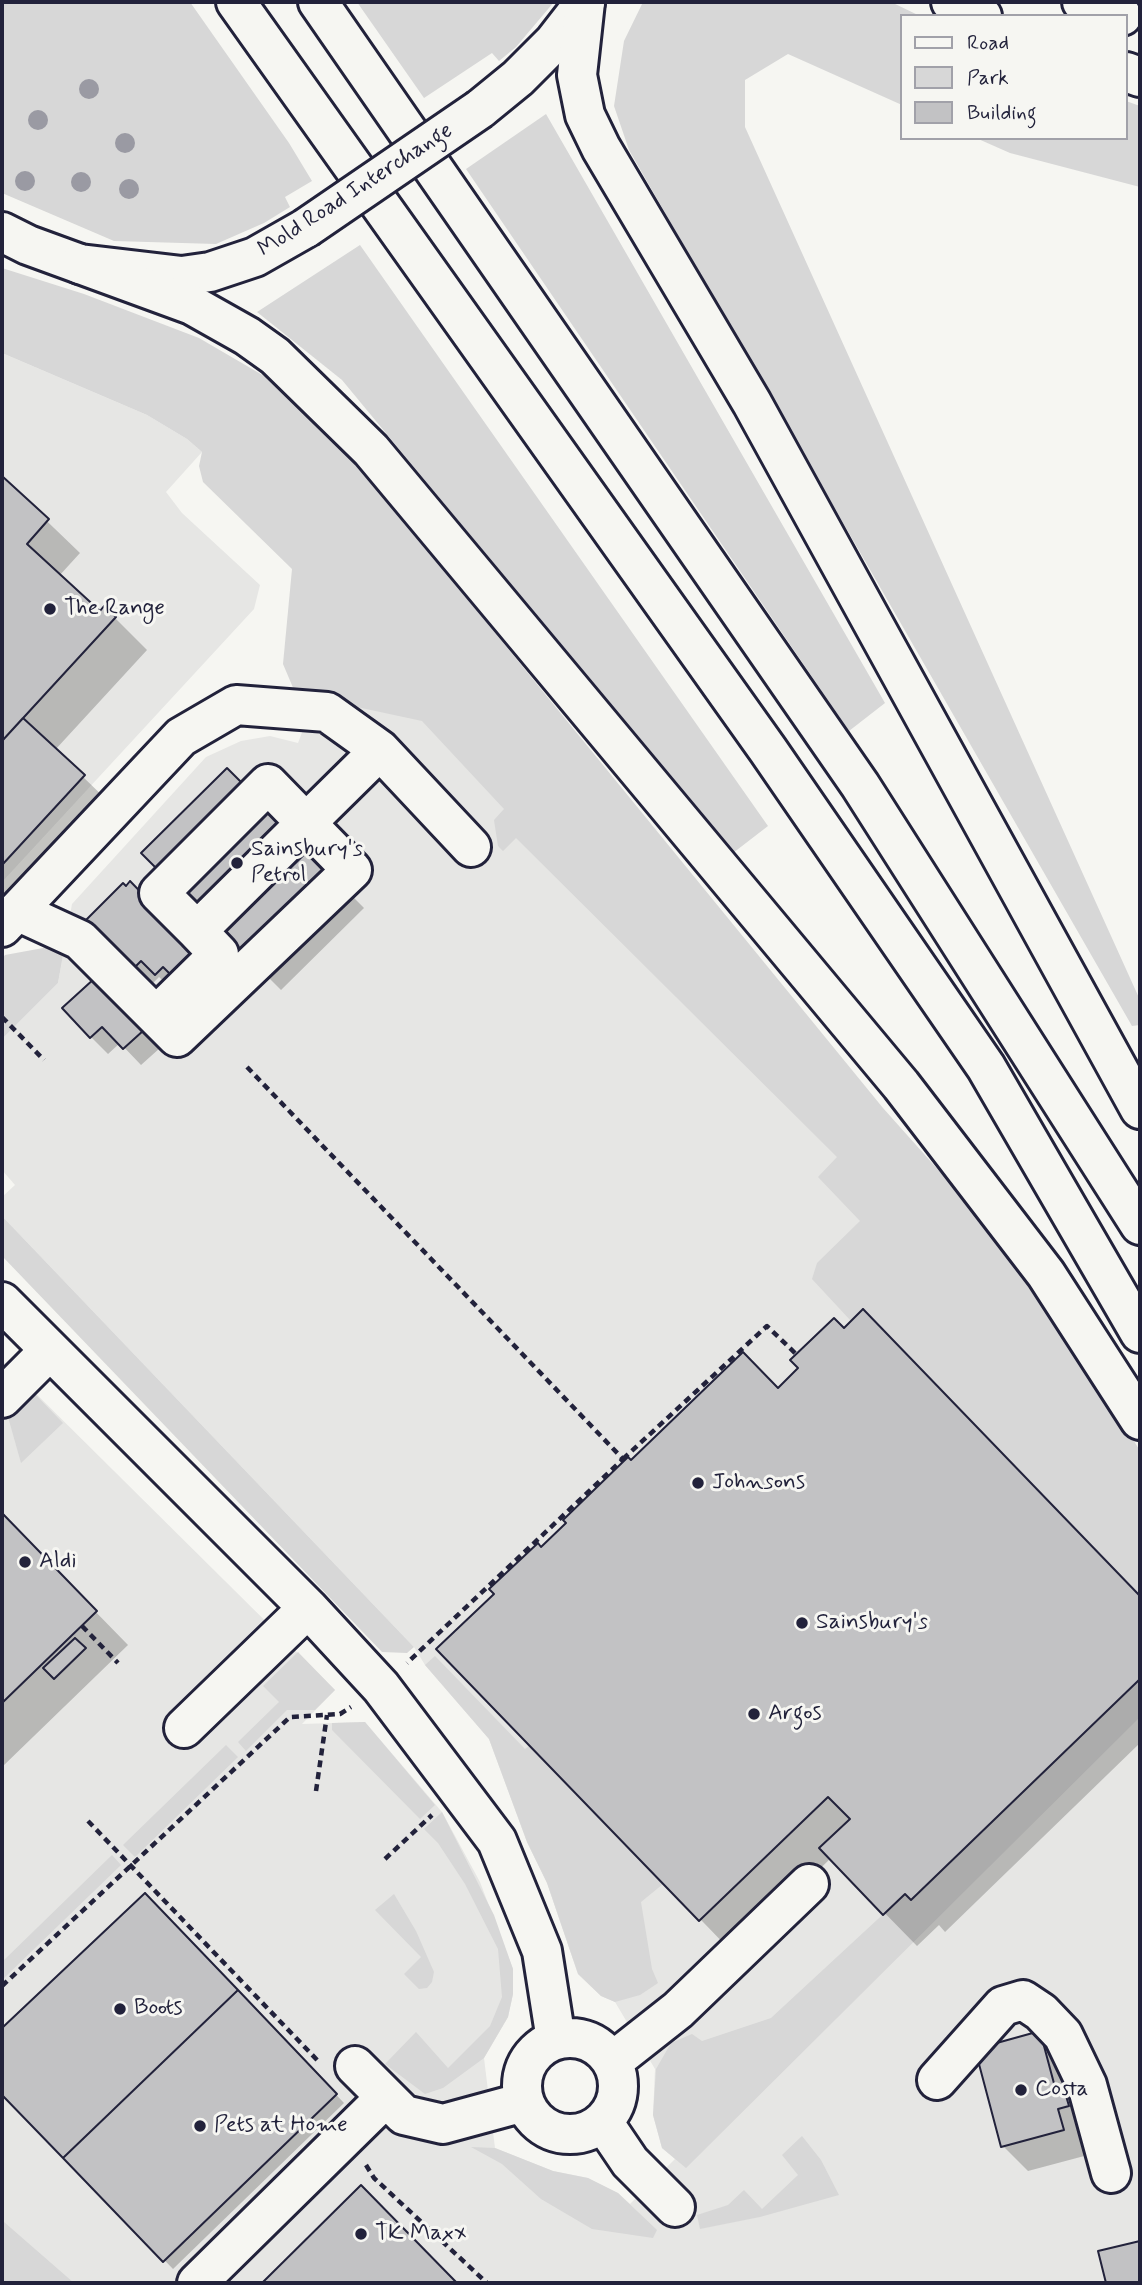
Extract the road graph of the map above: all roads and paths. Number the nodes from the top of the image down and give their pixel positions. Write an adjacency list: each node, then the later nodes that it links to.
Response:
1 (236, 2): 22 (main road)
2 (318, 2): 20 (main road)
3 (585, 2): 9 (main road, Mold Road Interchange, bridge); 19 (main road)
4 (951, 2): 6 (main road)
5 (1082, 2): 7 (main road)
6 (978, 14)
7 (1116, 14)
8 (2, 232): 9 (main road, Mold Road Interchange)
9 (80, 264): 26 (main road)
10 (380, 750): 11 (main road); 12 (main road); 13 (main road)
11 (306, 823): 14 (main road); 14 (main road); 16 (main road)
12 (471, 847)
13 (9, 919): 16 (main road)
14 (197, 932): 16 (main road)
15 (2, 1017): 17 (path)
16 (167, 1026)
17 (44, 1060)
18 (247, 1067): 27 (path)
19 (1140, 1109)
20 (1140, 1226)
21 (2, 1301): 23 (main road)
22 (1140, 1333)
23 (49, 1352): 25 (main road); 28 (main road)
24 (796, 1354): 27 (path)
25 (2, 1398)
26 (1140, 1420)
27 (623, 1459): 31 (path)
28 (308, 1608): 31 (main road); 33 (main road)
29 (82, 1626): 30 (path)
30 (118, 1663)
31 (381, 1687): 32 (path); 35 (main road)
32 (327, 1715): 34 (path); 38 (path)
33 (184, 1728)
34 (316, 1791)
35 (459, 1791): 37 (path); 41 (main road)
36 (88, 1821): 38 (path)
37 (385, 1858)
38 (130, 1866): 40 (path); 43 (path)
39 (809, 1884): 42 (main road)
40 (2, 1986)
41 (556, 2039): 42 (main road); 46 (main road)
42 (612, 2062): 47 (main road)
43 (338, 2065): 45 (main road)
44 (937, 2080): 49 (main road)
45 (385, 2098): 46 (main road); 48 (main road)
46 (524, 2102): 47 (main road)
47 (603, 2122): 50 (main road)
48 (348, 2135): 51 (main road); 52 (path)
49 (1111, 2173)
50 (674, 2207)
51 (197, 2283)
52 (487, 2283)

